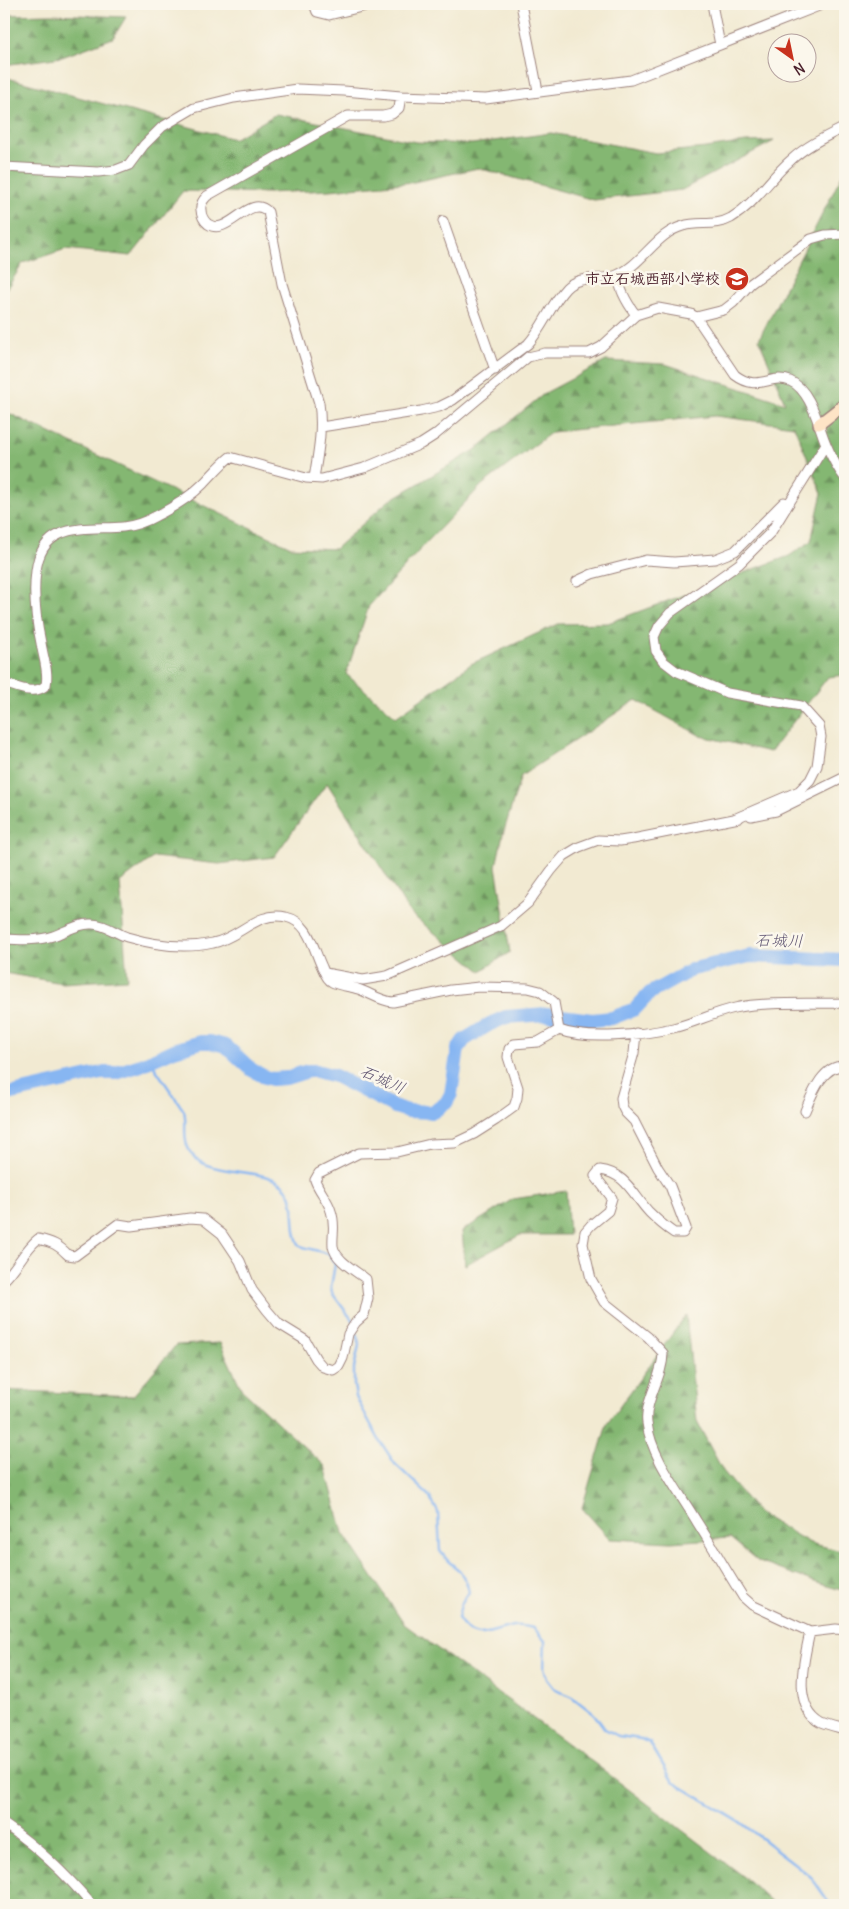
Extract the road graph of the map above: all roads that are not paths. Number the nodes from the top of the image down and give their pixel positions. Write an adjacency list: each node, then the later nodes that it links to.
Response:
1 (314, 4): 2 (street)
2 (374, 4)
3 (521, 4): 7 (street)
4 (712, 4): 6 (street)
5 (824, 4): 6 (street)
6 (720, 45): 7 (street)
7 (538, 91): 8 (street)
8 (401, 96): 10 (street); 19 (street)
9 (845, 126): 13 (street)
10 (4, 167)
11 (442, 221): 16 (street)
12 (845, 234): 15 (street)
13 (618, 275): 14 (street); 16 (street)
14 (636, 315): 15 (street); 21 (street)
15 (696, 317): 18 (street)
16 (495, 370): 19 (street)
17 (845, 404): 18 (street)
18 (819, 424): 20 (street)
19 (321, 427): 21 (street)
20 (826, 444): 22 (street); 23 (street)
21 (314, 478): 25 (street)
22 (845, 478)
23 (794, 494): 24 (street); 27 (street)
24 (577, 581)
25 (4, 683)
26 (845, 777): 27 (street)
27 (734, 819): 29 (street)
28 (4, 939): 29 (street)
29 (325, 973): 31 (street)
30 (845, 1003): 32 (street)
31 (559, 1029): 32 (street); 35 (street)
32 (636, 1033): 37 (street)
33 (845, 1066): 34 (street)
34 (805, 1111)
35 (4, 1280)
36 (845, 1630): 37 (street)
37 (810, 1632): 38 (street)
38 (845, 1731)
39 (4, 1824): 40 (street)
40 (92, 1905)

